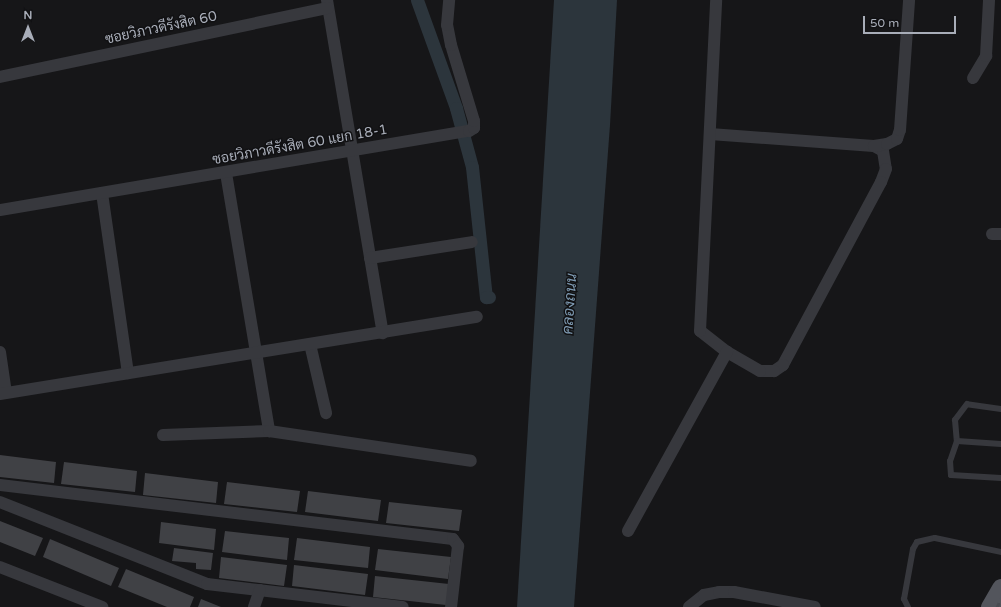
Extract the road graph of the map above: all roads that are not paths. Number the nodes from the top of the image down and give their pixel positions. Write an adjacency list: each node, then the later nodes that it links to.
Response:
1 (449, 0): 10 (street, ซอยวิภาวดีรังสิต 60 แยก 18-1)
2 (716, 0): 8 (street)
3 (909, 0): 9 (street)
4 (989, 0): 7 (street)
5 (327, 4): 6 (street, ซอยวิภาวดีรังสิต 60); 10 (street)
6 (0, 77)
7 (973, 78)
8 (710, 134): 9 (street); 21 (street)
9 (874, 146): 21 (street)
10 (351, 152): 11 (street, ซอยวิภาวดีรังสิต 60 แยก 18-1); 15 (street)
11 (226, 173): 12 (street, ซอยวิภาวดีรังสิต 60 แยก 18-1); 20 (street)
12 (102, 193): 13 (street, ซอยวิภาวดีรังสิต 60 แยก 18-1); 22 (street)
13 (0, 210)
14 (472, 242): 15 (street)
15 (370, 258): 17 (street)
16 (477, 317): 17 (street)
17 (383, 333): 18 (street)
18 (310, 344): 20 (street); 25 (street)
19 (0, 352): 23 (street)
20 (256, 352): 22 (street); 26 (street)
21 (727, 352): 34 (street)
22 (128, 373): 23 (street)
23 (3, 393)
24 (1001, 409): 28 (lane)
25 (326, 413)
26 (269, 431): 27 (street); 30 (street)
27 (163, 435)
28 (957, 441): 29 (lane); 31 (lane)
29 (1001, 444)
30 (472, 461)
31 (1001, 478)
32 (0, 485): 43 (street)
33 (0, 502): 38 (street)
34 (628, 531)
35 (1001, 552): 46 (lane)
36 (0, 567): 40 (street)
37 (1001, 588): 47 (main road)
38 (260, 590): 39 (street); 41 (street)
39 (337, 603): 42 (street)
40 (102, 607)
41 (254, 607)
42 (403, 607)
43 (450, 607)
44 (689, 607): 45 (street)
45 (815, 607)
46 (908, 607)
47 (990, 607)

